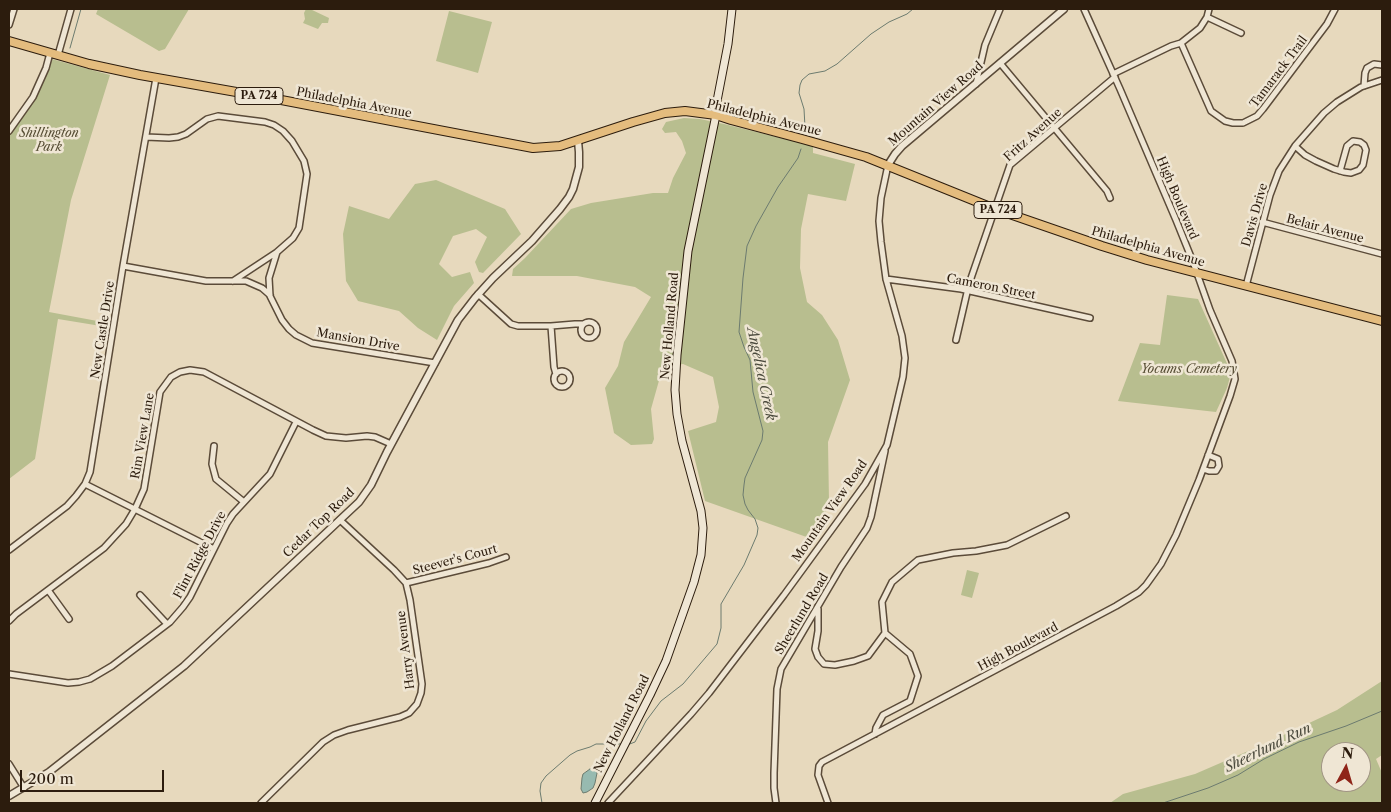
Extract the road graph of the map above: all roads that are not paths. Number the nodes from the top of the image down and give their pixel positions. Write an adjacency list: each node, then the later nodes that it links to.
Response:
1 (14, 9): 10 (street)
2 (71, 9): 14 (street)
3 (732, 9): 22 (main road, New Holland Road)
4 (1000, 9): 20 (street)
5 (1064, 9): 15 (street, Mountain View Road)
6 (1084, 9): 17 (street, High Boulevard)
7 (1209, 9): 9 (street, Fritz Avenue)
8 (1335, 9): 13 (street, Tamarack Trail)
9 (1207, 17): 11 (street); 13 (street, Fritz Avenue)
10 (9, 25)
11 (1241, 33)
12 (9, 41): 14 (main road, Philadelphia Avenue / PA 724)
13 (1181, 43): 17 (street, Fritz Avenue)
14 (54, 54): 18 (main road, Philadelphia Avenue / PA 724); 24 (street)
15 (1000, 64): 20 (street, Mountain View Road); 23 (street)
16 (1382, 65): 21 (street)
17 (1114, 75): 23 (street, Fritz Avenue); 36 (street, High Boulevard)
18 (156, 78): 25 (street, New Castle Drive); 26 (main road, Philadelphia Avenue / PA 724)
19 (1382, 80): 21 (street, Davis Drive)
20 (976, 84): 28 (street, Mountain View Road)
21 (1364, 86): 27 (street, Davis Drive)
22 (716, 115): 26 (main road, Philadelphia Avenue / PA 724); 28 (main road, Philadelphia Avenue / PA 724); 78 (main road, New Holland Road)
23 (1054, 128): 30 (street); 31 (street, Fritz Avenue)
24 (9, 131)
25 (146, 137): 33 (street); 35 (street, New Castle Drive)
26 (578, 141): 41 (street, Cedar Top Road)
27 (1295, 146): 29 (street); 32 (street, Davis Drive)
28 (888, 165): 31 (main road, Philadelphia Avenue / PA 724); 37 (street, Mountain View Road)
29 (1340, 171): 29 (street)
30 (1110, 198)
31 (995, 209): 36 (main road, Philadelphia Avenue / PA 724); 40 (street, Fritz Avenue)
32 (1262, 222): 34 (street, Belair Avenue); 39 (street, Davis Drive)
33 (278, 252): 38 (street); 42 (street)
34 (1382, 254)
35 (123, 266): 38 (street); 56 (street, New Castle Drive)
36 (1197, 273): 39 (main road, Philadelphia Avenue / PA 724); 54 (street, High Boulevard)
37 (886, 280): 40 (street, Cameron Street); 52 (street, Mountain View Road)
38 (232, 281): 42 (street)
39 (1246, 286): 44 (main road, Philadelphia Avenue / PA 724)
40 (968, 291): 43 (street, Cameron Street); 47 (street, Fritz Avenue)
41 (478, 294): 46 (street); 48 (street, Cedar Top Road)
42 (270, 296): 48 (street, Mansion Drive)
43 (1090, 318)
44 (1382, 321)
45 (583, 324): 46 (street)
46 (551, 326): 49 (street)
47 (956, 340)
48 (435, 363): 51 (street, Cedar Top Road)
49 (556, 374)
50 (296, 422): 51 (street, Rim View Lane); 57 (street, Flint Ridge Drive); 58 (street, Rim View Lane)
51 (392, 444): 60 (street, Cedar Top Road)
52 (887, 445): 67 (street, Sheerlund Road); 79 (street, Mountain View Road)
53 (214, 446): 57 (street)
54 (1208, 455): 55 (street, High Boulevard); 55 (street)
55 (1202, 469): 73 (street, High Boulevard)
56 (85, 484): 58 (street); 62 (street, New Castle Drive)
57 (244, 502): 61 (street, Flint Ridge Drive)
58 (135, 509): 61 (street); 65 (street, Rim View Lane)
59 (1066, 516): 71 (street)
60 (340, 520): 64 (street, Steever's Court); 75 (street, Cedar Top Road)
61 (214, 549): 70 (street, Flint Ridge Drive)
62 (9, 550)
63 (506, 557): 64 (street, Steever's Court)
64 (406, 583): 77 (street, Harry Avenue)
65 (48, 590): 68 (street); 69 (street, Rim View Lane)
66 (140, 595): 70 (street)
67 (818, 608): 71 (street); 80 (street, Sheerlund Road)
68 (69, 619)
69 (9, 621)
70 (166, 624): 72 (street, Flint Ridge Drive)
71 (886, 633): 73 (street)
72 (9, 674)
73 (875, 734): 81 (street, High Boulevard)
74 (9, 764): 75 (street)
75 (24, 788): 76 (street, Cedar Top Road)
76 (9, 796)
77 (261, 803)
78 (595, 803)
79 (608, 803)
80 (776, 803)
81 (828, 803)

